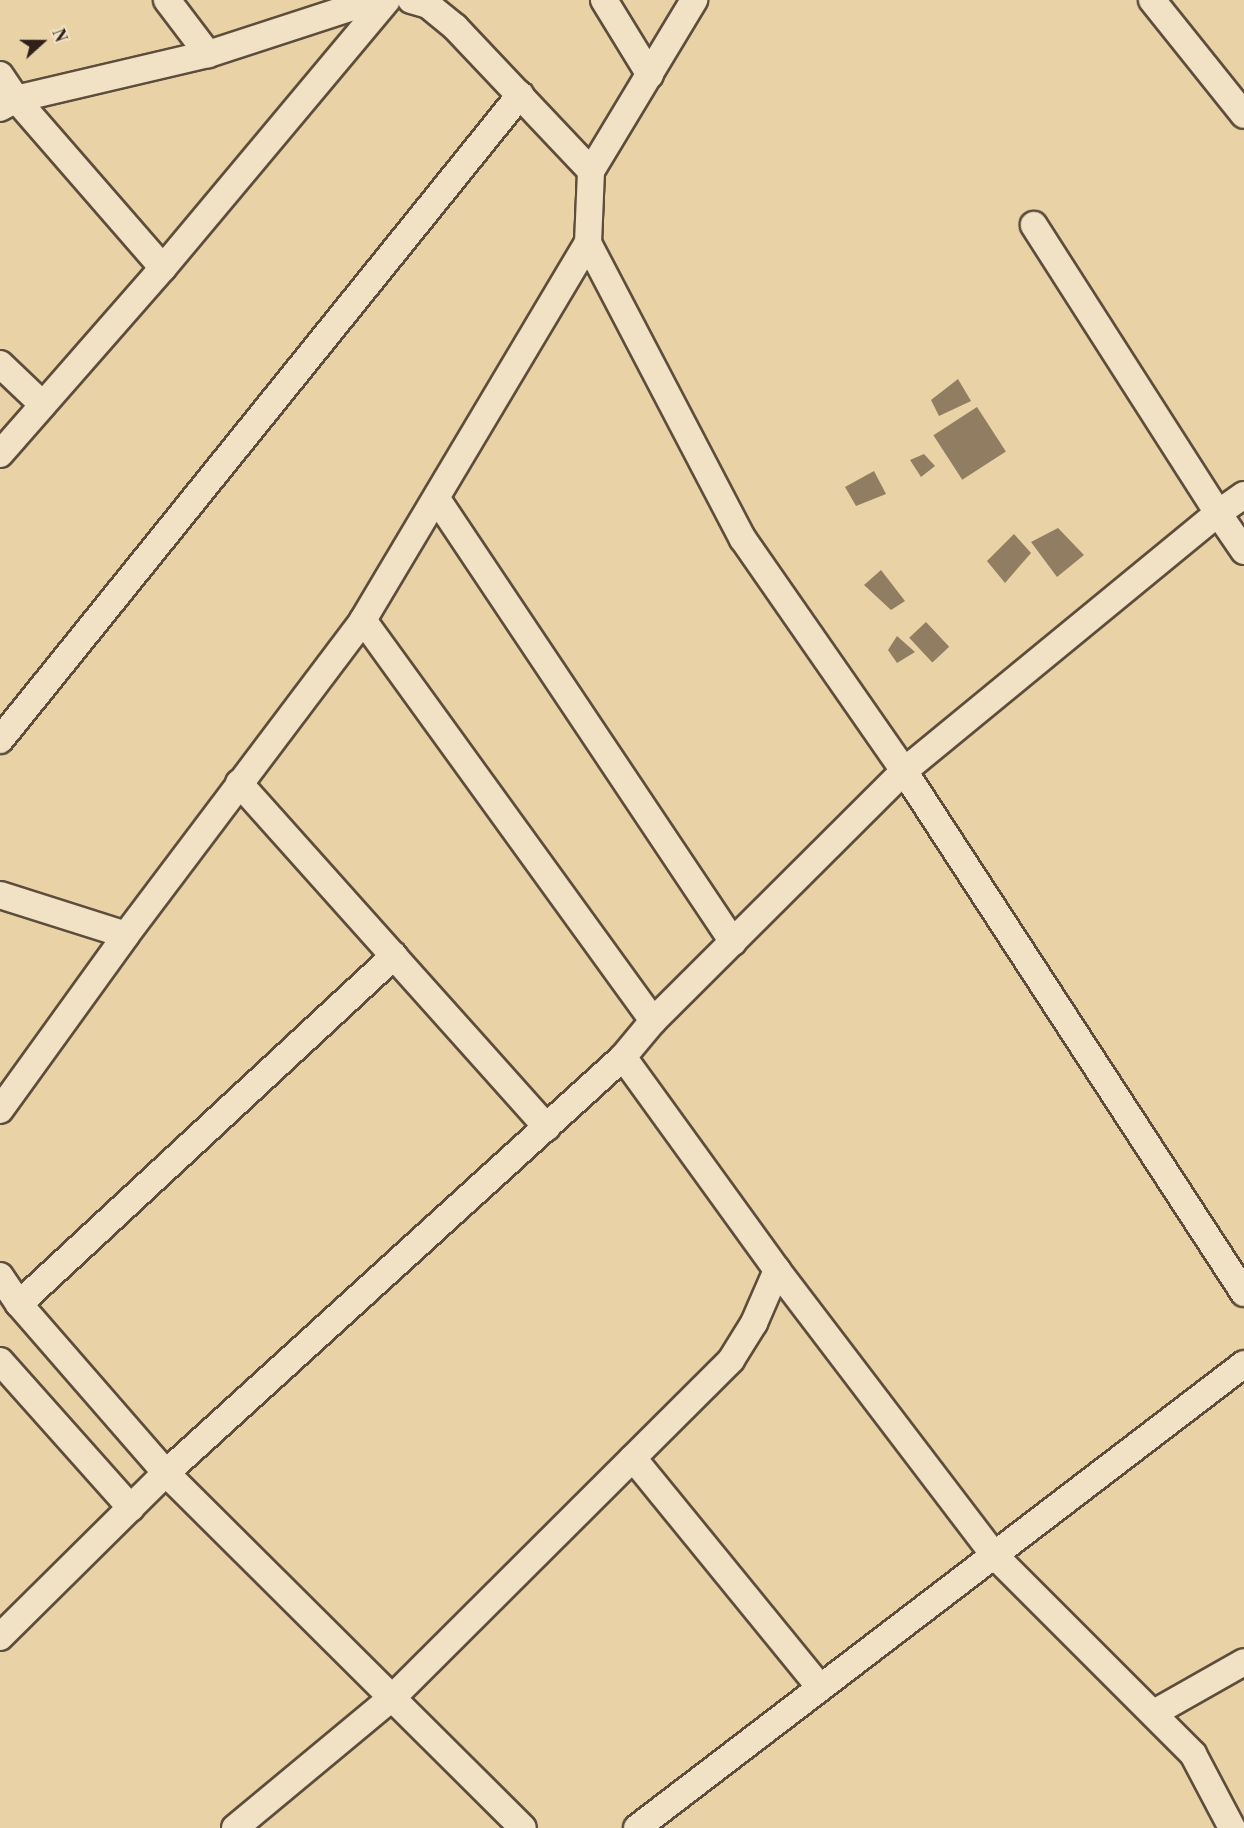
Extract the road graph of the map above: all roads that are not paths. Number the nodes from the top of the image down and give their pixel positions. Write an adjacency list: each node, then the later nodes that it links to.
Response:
1 (166, 0): 8 (street)
2 (374, 0): 8 (street)
3 (387, 0): 17 (street)
4 (411, 0): 11 (street)
5 (604, 0): 10 (street)
6 (694, 0): 10 (street)
7 (1152, 0): 13 (street)
8 (208, 54): 12 (street)
9 (0, 75): 12 (street)
10 (650, 75): 14 (street)
11 (520, 95): 14 (street); 26 (street)
12 (8, 104): 17 (street)
13 (1242, 107)
14 (591, 171): 16 (street)
15 (1034, 225): 23 (street)
16 (588, 243): 22 (street); 27 (street)
17 (163, 268): 19 (street)
18 (0, 363): 19 (street)
19 (44, 405): 20 (street)
20 (0, 454)
21 (1244, 495): 23 (street)
22 (437, 499): 25 (street); 31 (street)
23 (1218, 513): 24 (street); 27 (street)
24 (1244, 551)
25 (363, 620): 28 (street); 33 (street)
26 (0, 741)
27 (904, 771): 31 (street); 39 (street)
28 (239, 783): 30 (street); 32 (street)
29 (0, 895): 30 (street)
30 (126, 935): 35 (street)
31 (733, 942): 33 (street)
32 (394, 956): 36 (street); 40 (street)
33 (653, 1021): 34 (street)
34 (623, 1057): 36 (street); 37 (street)
35 (0, 1110)
36 (548, 1127): 44 (street)
37 (777, 1270): 43 (street); 46 (street)
38 (0, 1276): 40 (street)
39 (1244, 1293)
40 (19, 1304): 44 (street)
41 (0, 1361): 45 (street)
42 (1244, 1364): 46 (street)
43 (633, 1458): 49 (street); 50 (street)
44 (166, 1473): 45 (street); 50 (street)
45 (131, 1508): 47 (street)
46 (993, 1554): 49 (street); 51 (street)
47 (0, 1637)
48 (1244, 1662): 51 (street)
49 (820, 1687): 54 (street)
50 (393, 1696): 52 (street); 53 (street)
51 (1154, 1713): 55 (street)
52 (235, 1828)
53 (523, 1828)
54 (637, 1828)
55 (1232, 1828)

